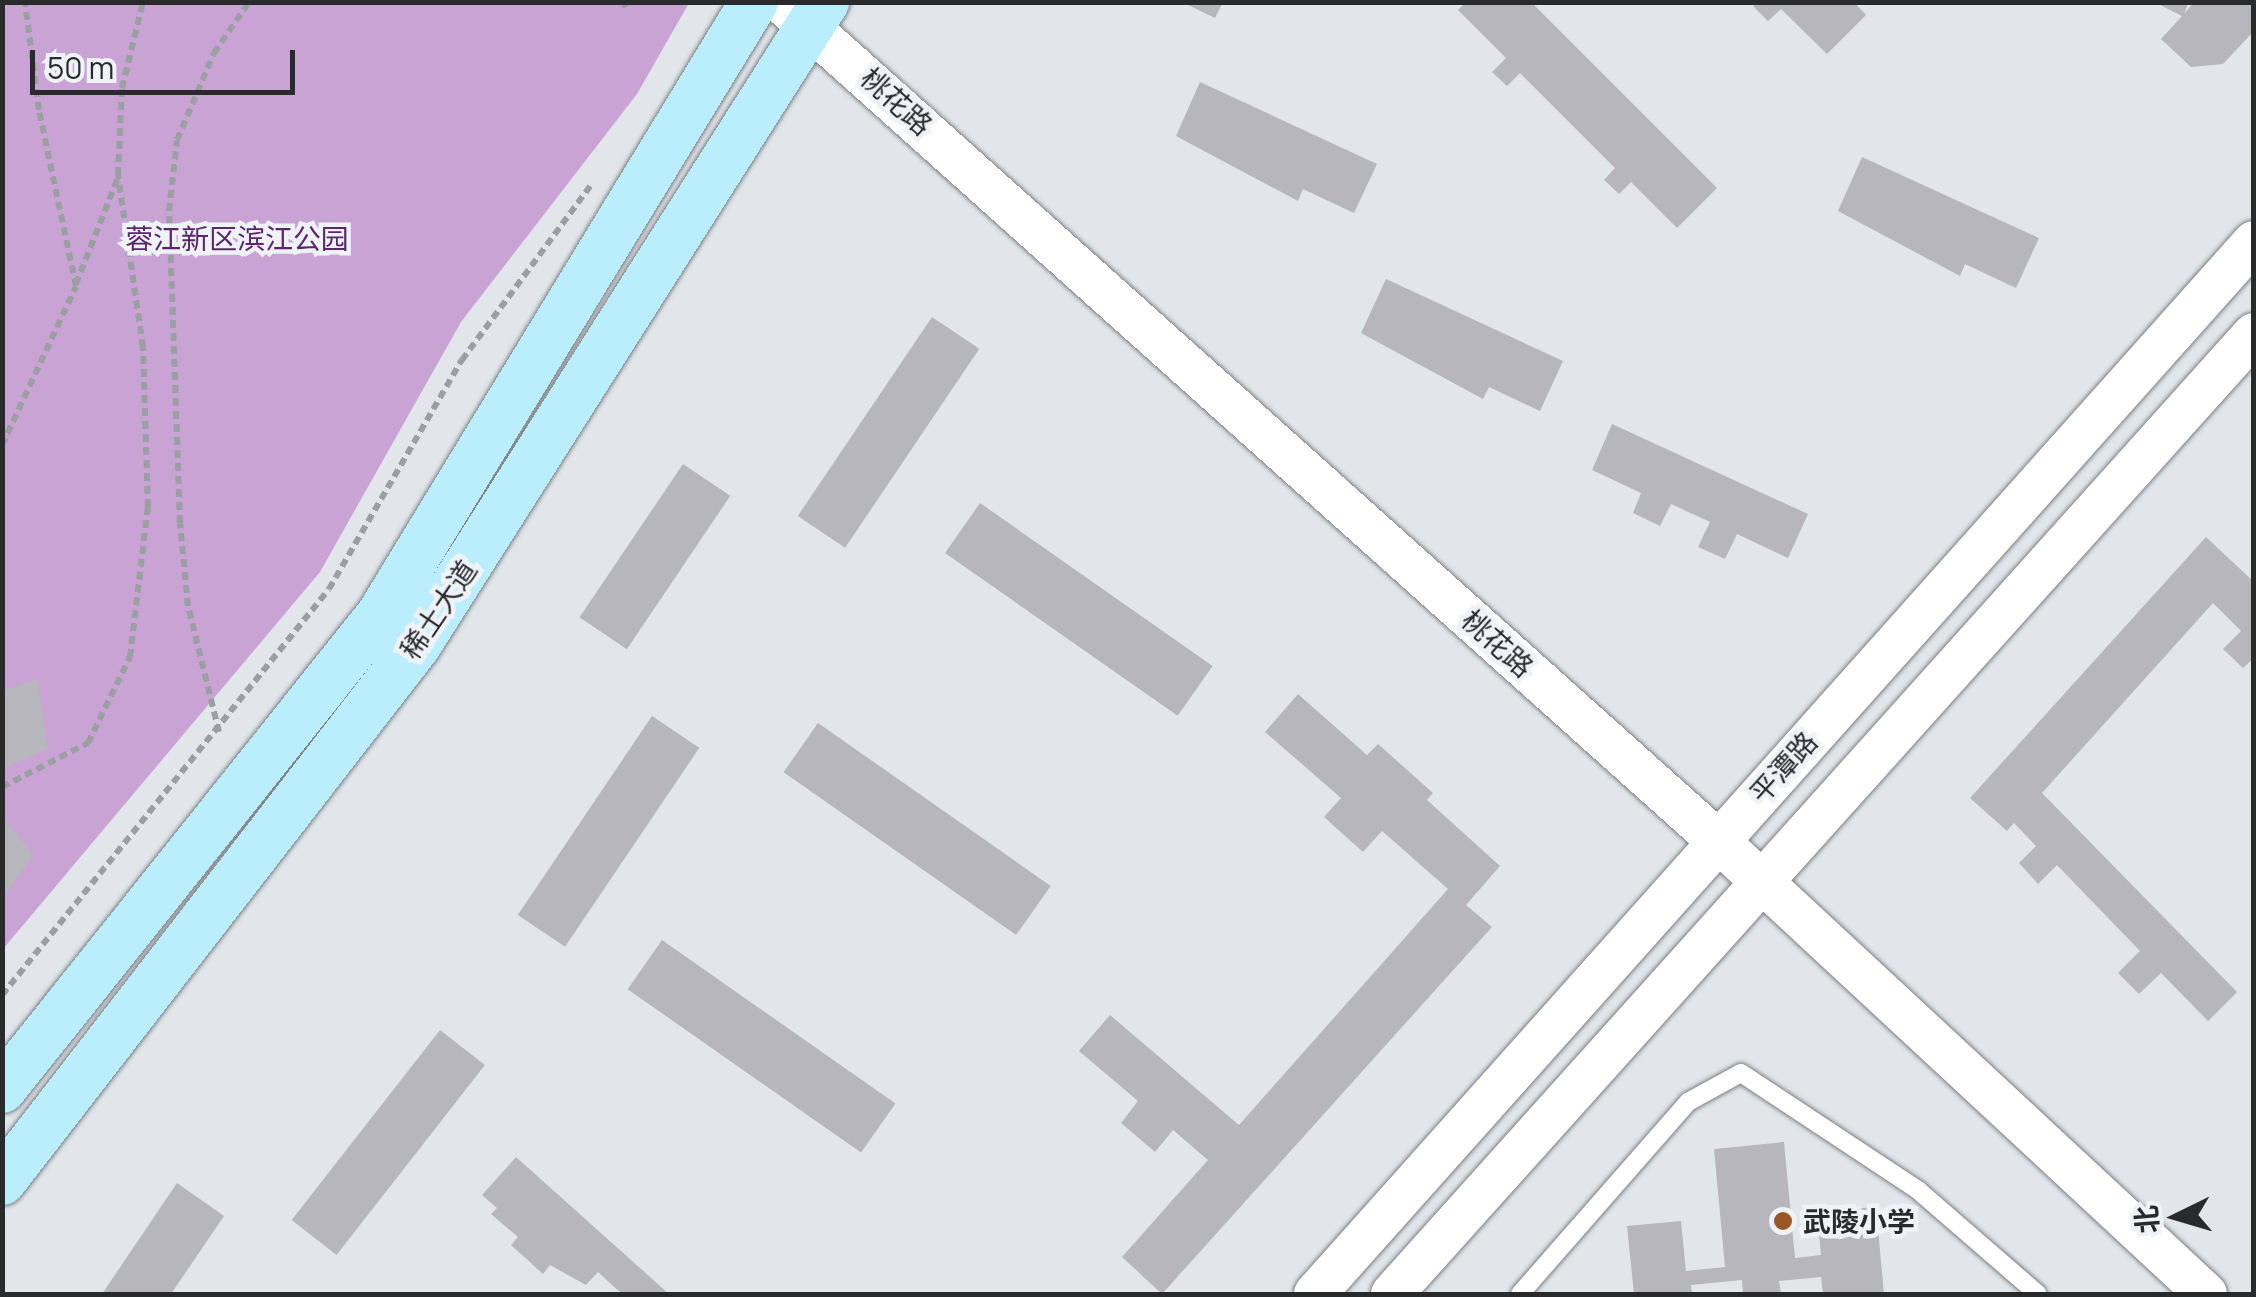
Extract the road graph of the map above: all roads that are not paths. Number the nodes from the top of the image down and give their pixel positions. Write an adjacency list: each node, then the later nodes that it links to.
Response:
1 (754, 2): 7 (main road, 稀土大道)
2 (806, 10): 5 (street, 桃花路); 8 (main road, 稀土大道)
3 (2254, 242): 5 (street, 平潭路)
4 (2254, 334): 6 (street)
5 (1717, 840): 6 (street, 桃花路); 9 (street, 平潭路)
6 (1760, 880): 10 (street); 13 (street, 桃花路)
7 (2, 1089)
8 (2, 1181)
9 (1316, 1294)
10 (1392, 1294)
11 (1520, 1294): 12 (lane)
12 (2038, 1294)
13 (2206, 1294)

